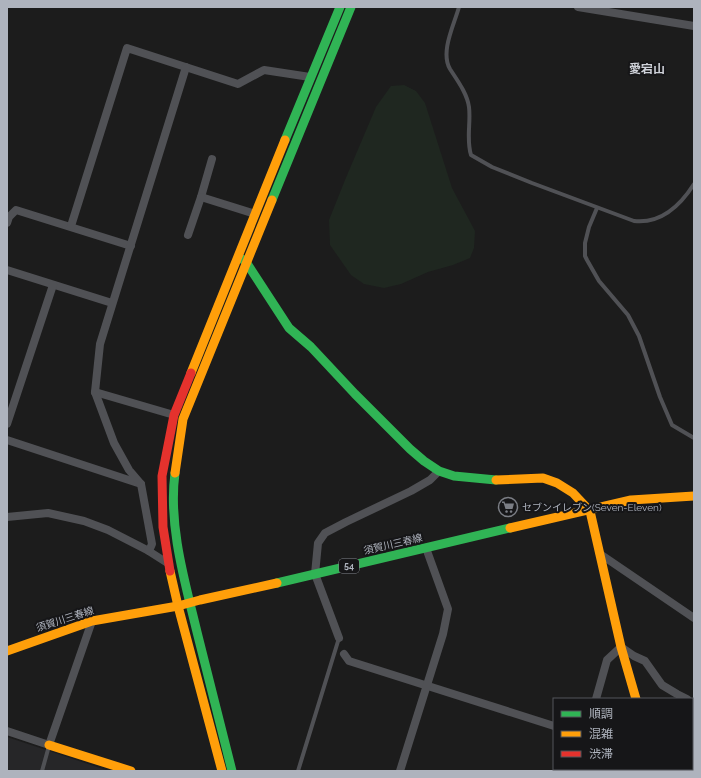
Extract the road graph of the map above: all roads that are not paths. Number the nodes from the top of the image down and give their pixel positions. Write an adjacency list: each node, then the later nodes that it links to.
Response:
1 (340, 7): 7 (street)
2 (351, 7): 18 (street)
3 (459, 7): 11 (lane)
4 (578, 7): 5 (street)
5 (694, 26)
6 (186, 68): 7 (street); 14 (street); 16 (street)
7 (310, 78): 12 (street)
8 (212, 159): 10 (street)
9 (694, 184): 11 (lane)
10 (200, 197): 12 (street); 15 (street)
11 (597, 208): 25 (lane)
12 (255, 214): 17 (street)
13 (7, 223): 14 (street)
14 (71, 226): 16 (street)
15 (188, 235)
16 (131, 246): 21 (street)
17 (238, 256): 18 (street); 23 (street)
18 (246, 262): 27 (street); 37 (street)
19 (7, 270): 20 (street)
20 (53, 285): 21 (street); 24 (street)
21 (112, 303): 22 (street)
22 (95, 392): 23 (street); 28 (street)
23 (174, 415): 35 (street)
24 (7, 424)
25 (694, 438)
26 (7, 440): 28 (street)
27 (439, 471): 30 (street); 36 (street)
28 (141, 484): 33 (street)
29 (694, 496): 30 (street, 須賀川三春線 / 54)
30 (590, 512): 32 (street, 須賀川三春線 / 54); 34 (street)
31 (7, 517): 33 (street)
32 (426, 548): 36 (street, 須賀川三春線 / 54); 45 (street)
33 (149, 551): 35 (street)
34 (600, 554): 39 (street); 42 (street)
35 (169, 564): 38 (street)
36 (315, 574): 37 (street, 須賀川三春線 / 54); 41 (street)
37 (190, 602): 38 (street, 須賀川三春線 / 54); 55 (street)
38 (178, 606): 40 (street, 須賀川三春線 / 54); 54 (street)
39 (694, 618)
40 (92, 621): 43 (street, 須賀川三春線 / 54); 51 (street)
41 (339, 638): 56 (lane)
42 (621, 647): 46 (street); 47 (street); 48 (street)
43 (7, 651)
44 (344, 654): 45 (street)
45 (427, 685): 49 (street); 57 (street)
46 (596, 698)
47 (636, 698)
48 (685, 698)
49 (553, 726)
50 (7, 731): 51 (street)
51 (50, 745): 52 (lane); 53 (street)
52 (42, 771)
53 (131, 771)
54 (222, 771)
55 (232, 771)
56 (298, 771)
57 (400, 771)

